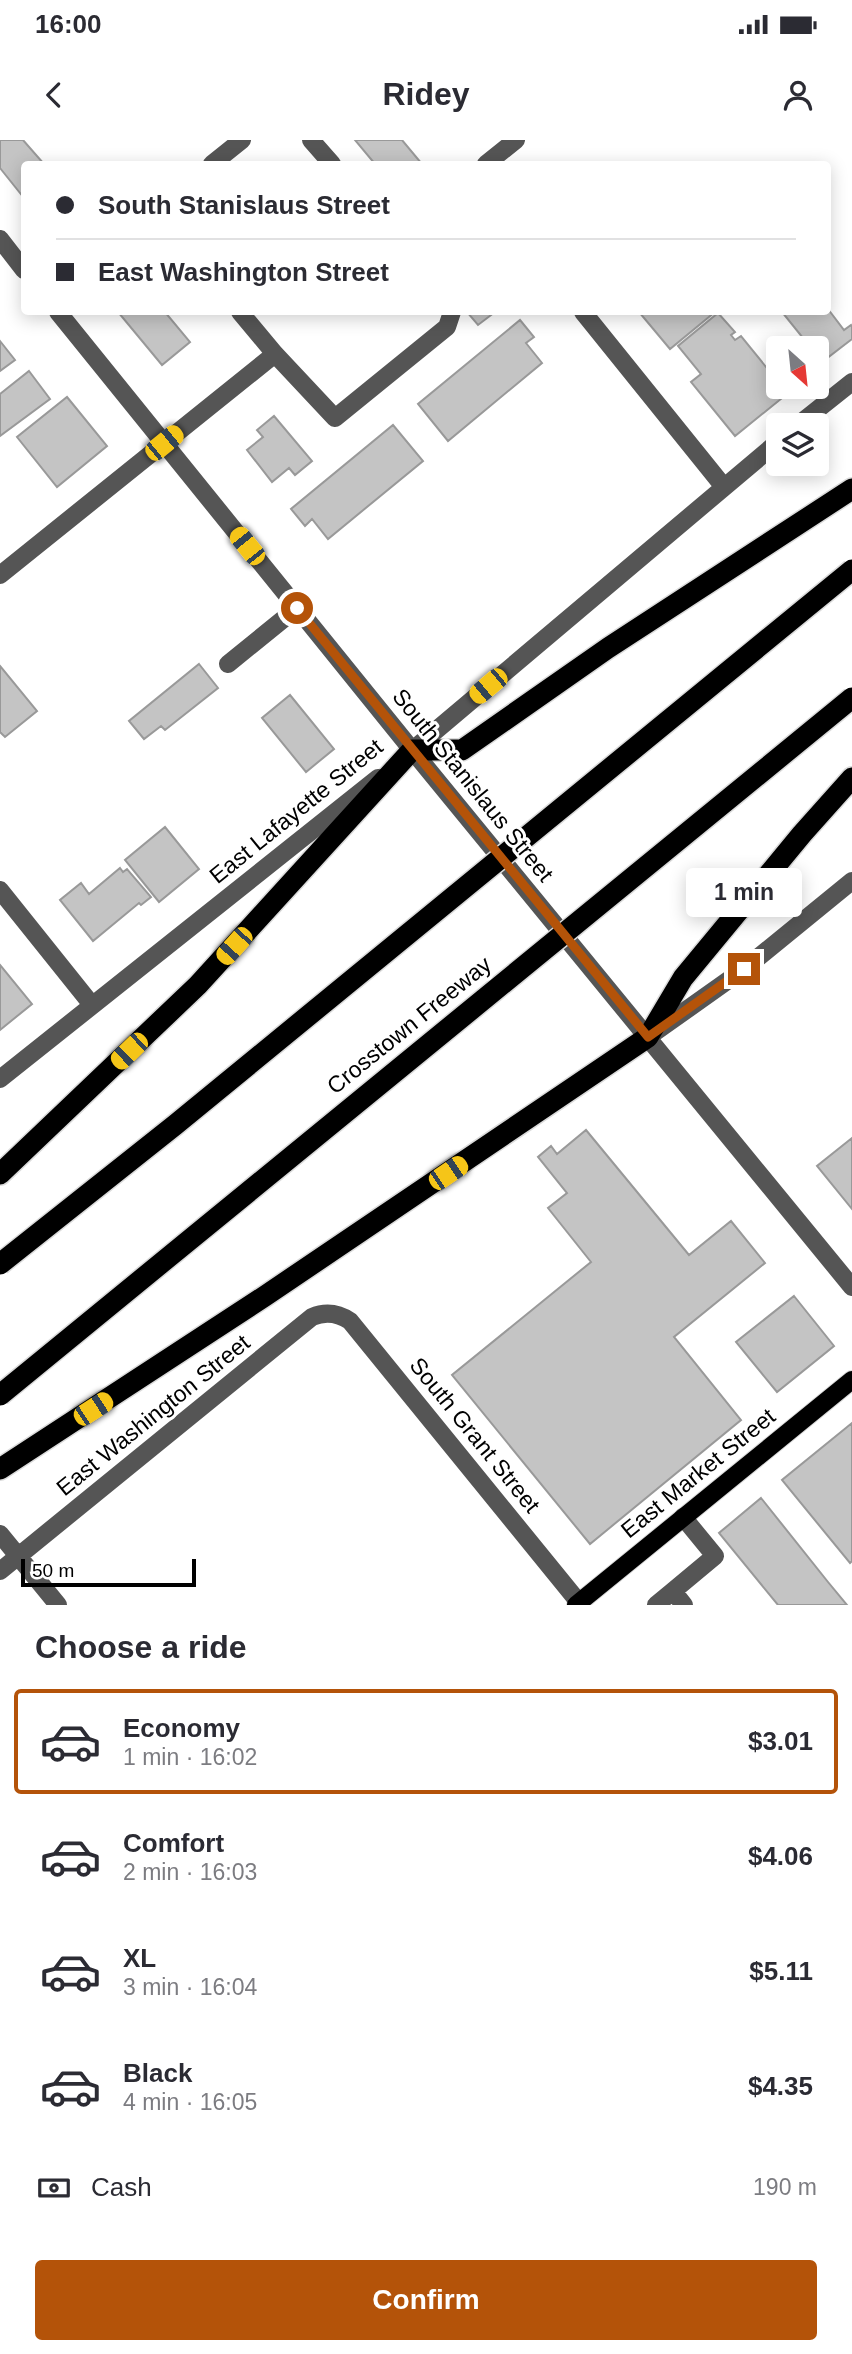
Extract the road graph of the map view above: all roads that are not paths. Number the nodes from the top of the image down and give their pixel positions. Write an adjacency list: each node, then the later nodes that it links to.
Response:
1 (242, 140): 4 (street)
2 (311, 140): 5 (street)
3 (516, 140): 6 (street)
4 (216, 161)
5 (329, 161)
6 (490, 161)
7 (0, 239): 8 (street)
8 (21, 266)
9 (60, 315): 16 (street, South Stanislaus Street)
10 (242, 315): 13 (street)
11 (451, 315): 13 (street)
12 (585, 315): 18 (street)
13 (275, 354): 16 (street)
14 (852, 382): 15 (street)
15 (813, 413)
16 (164, 443): 21 (street); 22 (street, South Stanislaus Street)
17 (766, 452): 18 (street, East Lafayette Street)
18 (723, 487): 25 (street, East Lafayette Street)
19 (852, 489): 25 (highway)
20 (852, 570): 33 (highway, bridge)
21 (0, 575)
22 (297, 608): 23 (street); 25 (street, South Stanislaus Street)
23 (228, 664)
24 (852, 698): 37 (highway, Crosstown Freeway, bridge)
25 (412, 750): 29 (street, East Lafayette Street); 30 (street, South Stanislaus Street); 32 (highway)
26 (852, 778): 30 (highway)
27 (852, 881): 30 (street)
28 (0, 890): 29 (street)
29 (92, 1005): 31 (street, East Lafayette Street)
30 (648, 1037): 34 (street, South Stanislaus Street); 38 (highway)
31 (0, 1079)
32 (0, 1174)
33 (0, 1264)
34 (852, 1287)
35 (321, 1313): 41 (street, East Washington Street); 44 (street, South Grant Street)
36 (852, 1380): 39 (main road, East Market Street)
37 (0, 1395)
38 (0, 1469)
39 (683, 1517): 43 (street); 44 (main road, East Market Street)
40 (0, 1534): 41 (street)
41 (18, 1556): 42 (street, East Washington Street); 45 (street)
42 (0, 1571)
43 (679, 1598): 46 (street)
44 (578, 1604)
45 (58, 1605)
46 (656, 1605)

